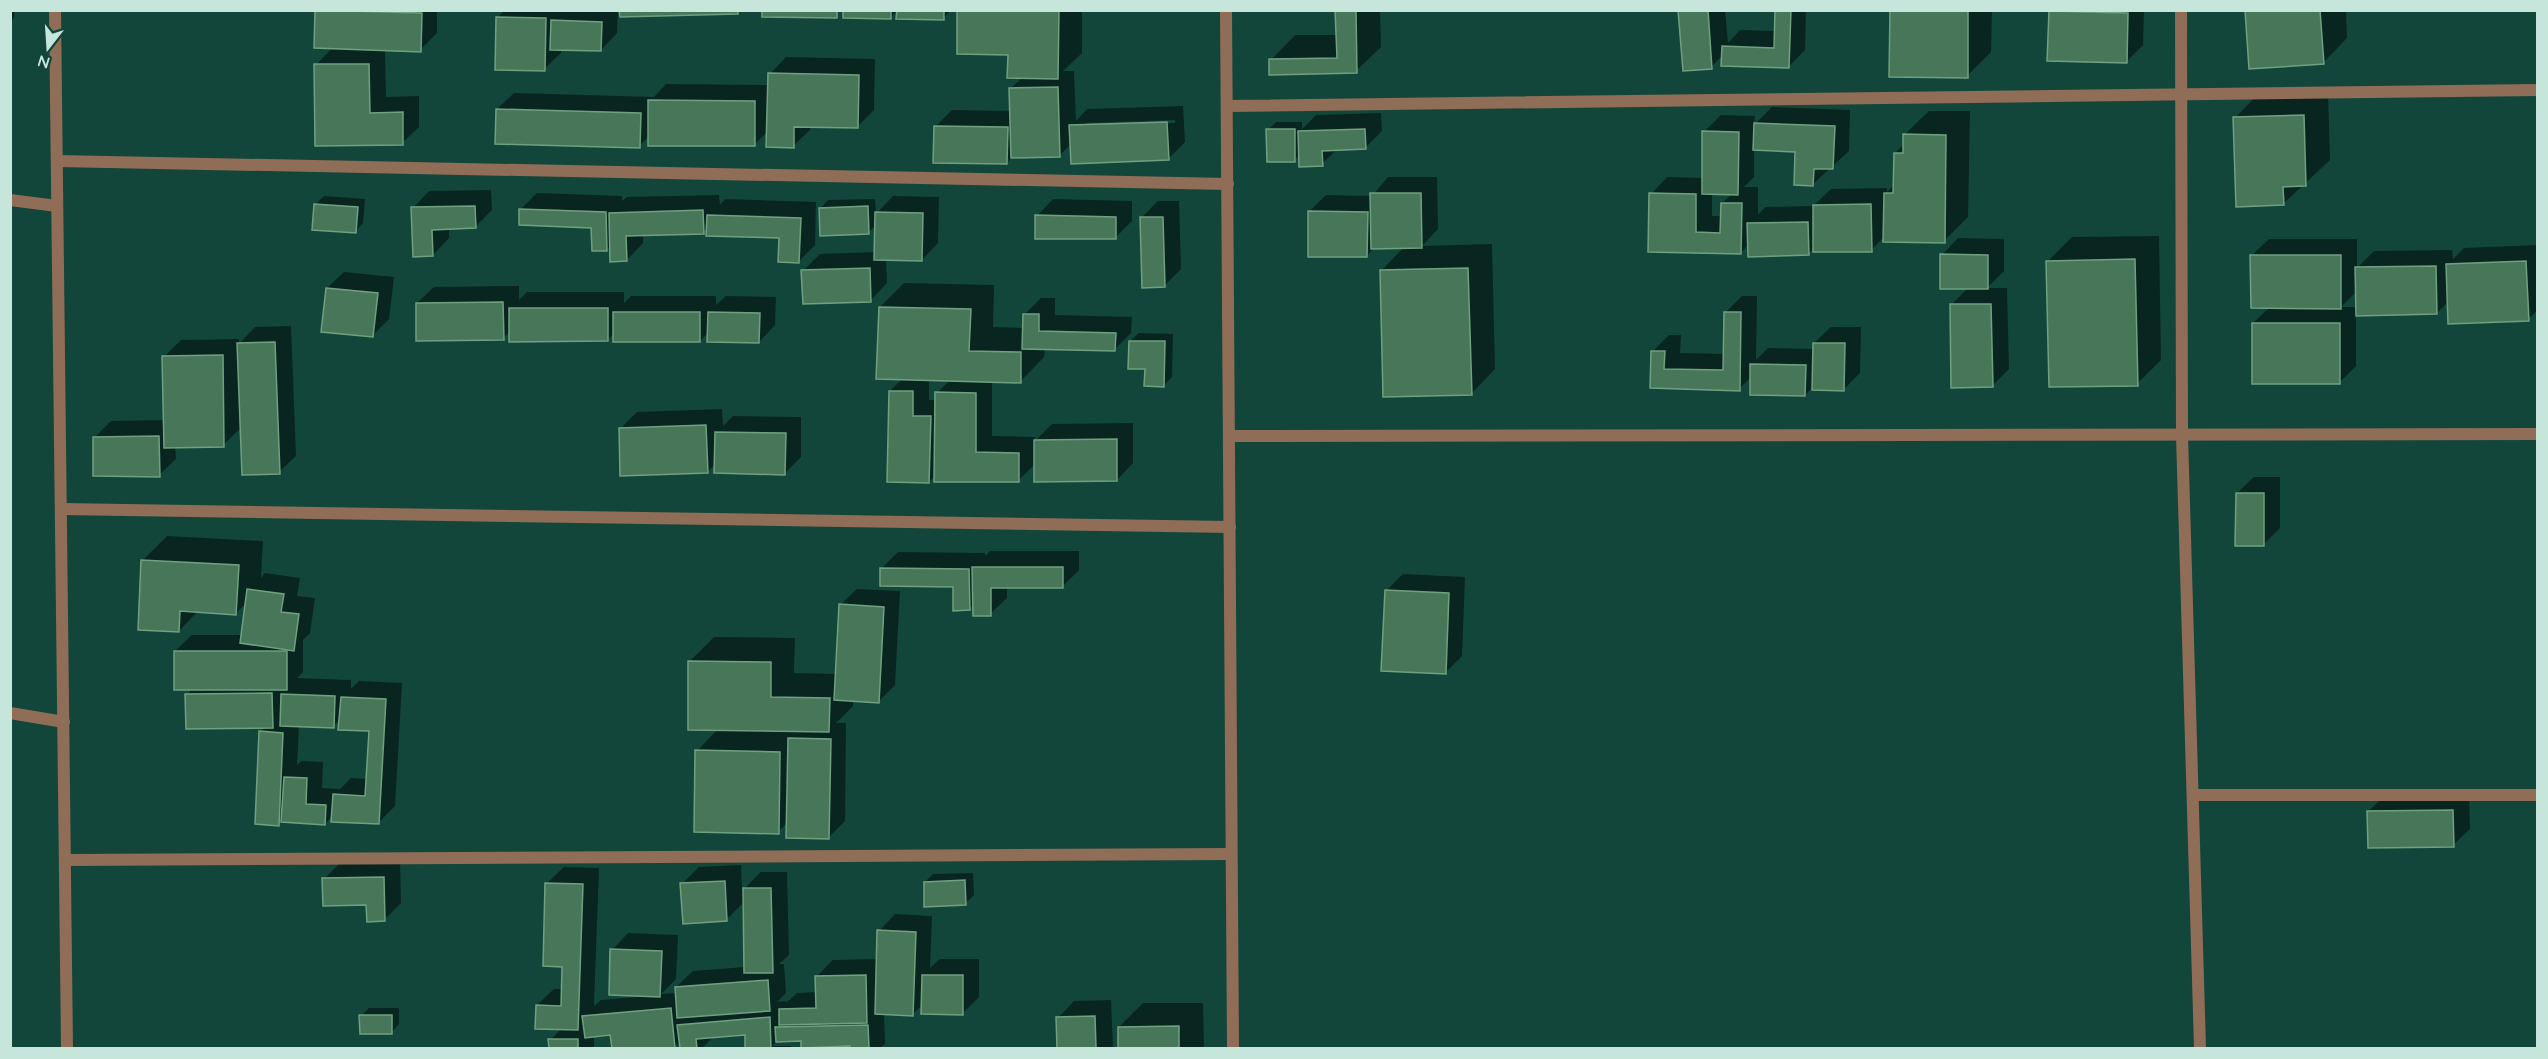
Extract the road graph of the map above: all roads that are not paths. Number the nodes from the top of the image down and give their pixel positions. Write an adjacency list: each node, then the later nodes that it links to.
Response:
1 (55, 10): 7 (street)
2 (1226, 10): 6 (street)
3 (2181, 10): 5 (street)
4 (2538, 90): 5 (street)
5 (2181, 95): 6 (street); 12 (street)
6 (1227, 106): 8 (street)
7 (57, 161): 8 (street); 10 (street)
8 (1228, 184): 13 (street)
9 (10, 200): 10 (street)
10 (57, 206): 14 (street)
11 (2538, 434): 12 (street)
12 (2182, 435): 13 (street); 18 (street)
13 (1229, 436): 15 (street)
14 (61, 509): 15 (street); 17 (street)
15 (1230, 527): 20 (street)
16 (10, 713): 17 (street)
17 (64, 722): 21 (street)
18 (2193, 795): 19 (street); 24 (street)
19 (2538, 795)
20 (1231, 854): 21 (street); 23 (street)
21 (65, 860): 22 (street)
22 (67, 1048)
23 (1233, 1048)
24 (2200, 1048)

